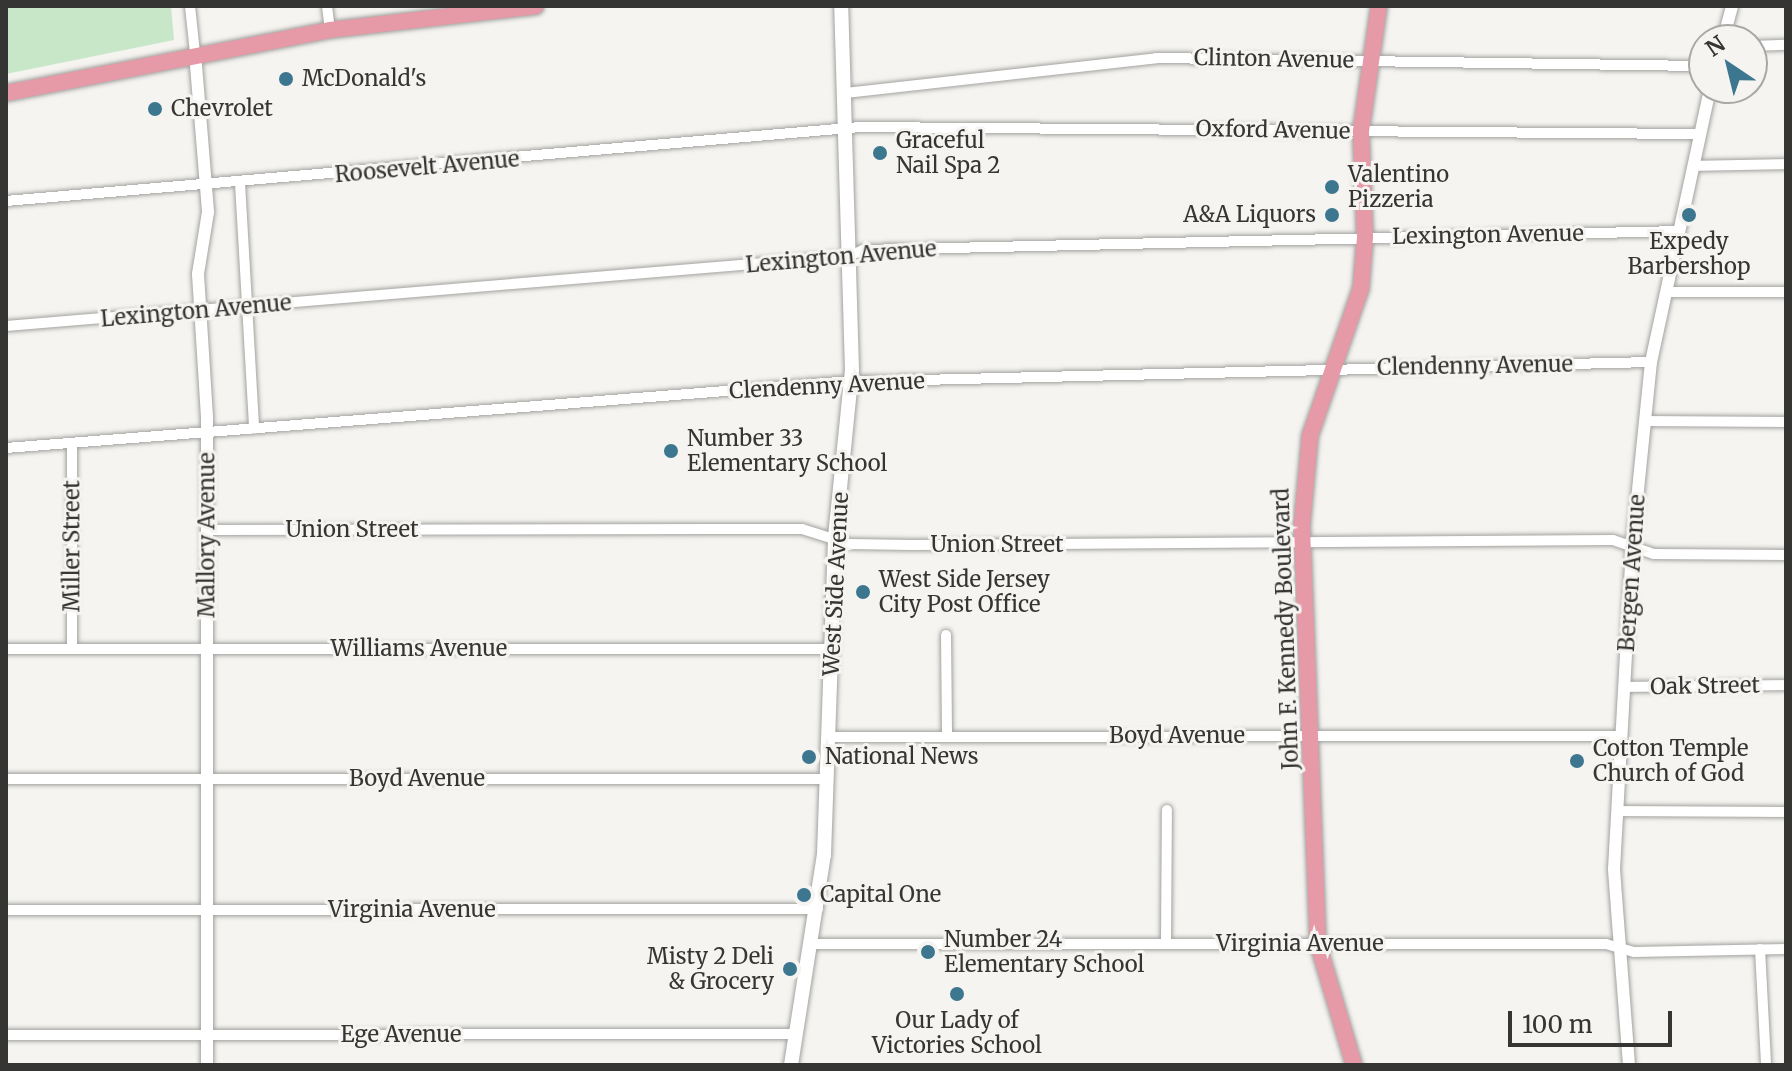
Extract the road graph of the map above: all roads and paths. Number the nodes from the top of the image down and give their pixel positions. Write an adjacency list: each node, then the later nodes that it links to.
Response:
1 (190, 6): 8 (street, Mallory Avenue)
2 (327, 6): 7 (street)
3 (536, 6): 6 (main road)
4 (841, 6): 12 (main road, West Side Avenue)
5 (1379, 6): 9 (main road, John F. Kennedy Boulevard)
6 (458, 11): 7 (main road)
7 (330, 30): 8 (main road)
8 (195, 53): 11 (main road); 20 (street, Mallory Avenue)
9 (1371, 60): 10 (street, Clinton Avenue); 12 (street, Clinton Avenue); 14 (main road, John F. Kennedy Boulevard)
10 (1688, 66)
11 (6, 93)
12 (846, 93): 15 (main road, West Side Avenue)
13 (1706, 104): 16 (street, Bergen Avenue)
14 (1361, 131): 15 (street, Oxford Avenue); 16 (street, Oxford Avenue); 23 (main road, John F. Kennedy Boulevard)
15 (848, 132): 19 (street, Roosevelt Avenue); 24 (main road, West Side Avenue)
16 (1699, 134): 18 (street, Bergen Avenue)
17 (1786, 164): 18 (street)
18 (1693, 166): 22 (street, Bergen Avenue)
19 (240, 183): 20 (street, Roosevelt Avenue); 27 (street)
20 (207, 185): 21 (street, Roosevelt Avenue); 28 (street, Mallory Avenue)
21 (6, 201)
22 (1679, 231): 23 (street, Lexington Avenue); 25 (street, Bergen Avenue)
23 (1365, 237): 24 (street, Lexington Avenue); 31 (main road, John F. Kennedy Boulevard)
24 (849, 256): 27 (street, Lexington Avenue); 32 (main road, West Side Avenue)
25 (1666, 292): 26 (street); 30 (street, Bergen Avenue)
26 (1786, 292)
27 (248, 306): 28 (street, Lexington Avenue); 35 (street)
28 (200, 311): 29 (street, Lexington Avenue); 36 (street, Mallory Avenue)
29 (6, 326)
30 (1651, 362): 31 (street, Clendenny Avenue); 33 (street, Bergen Avenue)
31 (1333, 369): 32 (street, Clendenny Avenue); 41 (main road, John F. Kennedy Boulevard)
32 (851, 382): 35 (street, Clendenny Avenue); 40 (main road, West Side Avenue)
33 (1645, 421): 34 (street); 42 (street, Bergen Avenue)
34 (1786, 422)
35 (254, 429): 36 (street, Clendenny Avenue)
36 (207, 432): 37 (street, Clendenny Avenue); 39 (street, Mallory Avenue)
37 (72, 443): 38 (street, Clendenny Avenue); 46 (street, Miller Street)
38 (6, 448)
39 (207, 530): 40 (street, Union Street); 47 (street, Mallory Avenue)
40 (835, 537): 41 (street, Union Street); 48 (main road, West Side Avenue)
41 (1303, 544): 42 (street, Union Street); 51 (main road, John F. Kennedy Boulevard)
42 (1632, 549): 43 (street, Union Street); 50 (street, Bergen Avenue)
43 (1786, 555)
44 (946, 635): 52 (street)
45 (6, 649): 46 (street, Williams Avenue)
46 (72, 649): 47 (street, Williams Avenue)
47 (207, 649): 48 (street, Williams Avenue); 56 (street, Mallory Avenue)
48 (832, 649): 54 (main road, West Side Avenue)
49 (1786, 685): 50 (street, Oak Street)
50 (1624, 687): 53 (street, Bergen Avenue)
51 (1311, 735): 52 (street, Boyd Avenue); 53 (street, Boyd Avenue); 66 (main road, John F. Kennedy Boulevard)
52 (947, 736): 54 (street, Boyd Avenue)
53 (1622, 736): 59 (street, Bergen Avenue)
54 (829, 737): 57 (main road, West Side Avenue)
55 (6, 779): 56 (street, Boyd Avenue)
56 (207, 779): 57 (street, Boyd Avenue); 63 (street, Mallory Avenue)
57 (827, 779): 61 (main road, West Side Avenue)
58 (1167, 810): 64 (street)
59 (1617, 811): 60 (street); 67 (street, Bergen Avenue)
60 (1786, 812)
61 (818, 909): 63 (street, Virginia Avenue); 65 (main road, West Side Avenue)
62 (6, 910): 63 (street, Virginia Avenue)
63 (208, 910): 72 (street, Mallory Avenue)
64 (1166, 942): 65 (street, Virginia Avenue); 66 (street, Virginia Avenue)
65 (812, 944): 70 (main road, West Side Avenue)
66 (1318, 944): 67 (street, Virginia Avenue); 76 (main road, John F. Kennedy Boulevard)
67 (1620, 947): 68 (street, Virginia Avenue); 77 (street, Bergen Avenue)
68 (1760, 949): 69 (street, Virginia Avenue); 73 (street)
69 (1786, 949)
70 (797, 1034): 72 (street, Ege Avenue); 75 (main road, West Side Avenue)
71 (6, 1035): 72 (street, Ege Avenue)
72 (207, 1035): 74 (street, Mallory Avenue)
73 (1766, 1063)
74 (207, 1065)
75 (791, 1065)
76 (1354, 1065)
77 (1629, 1065)

